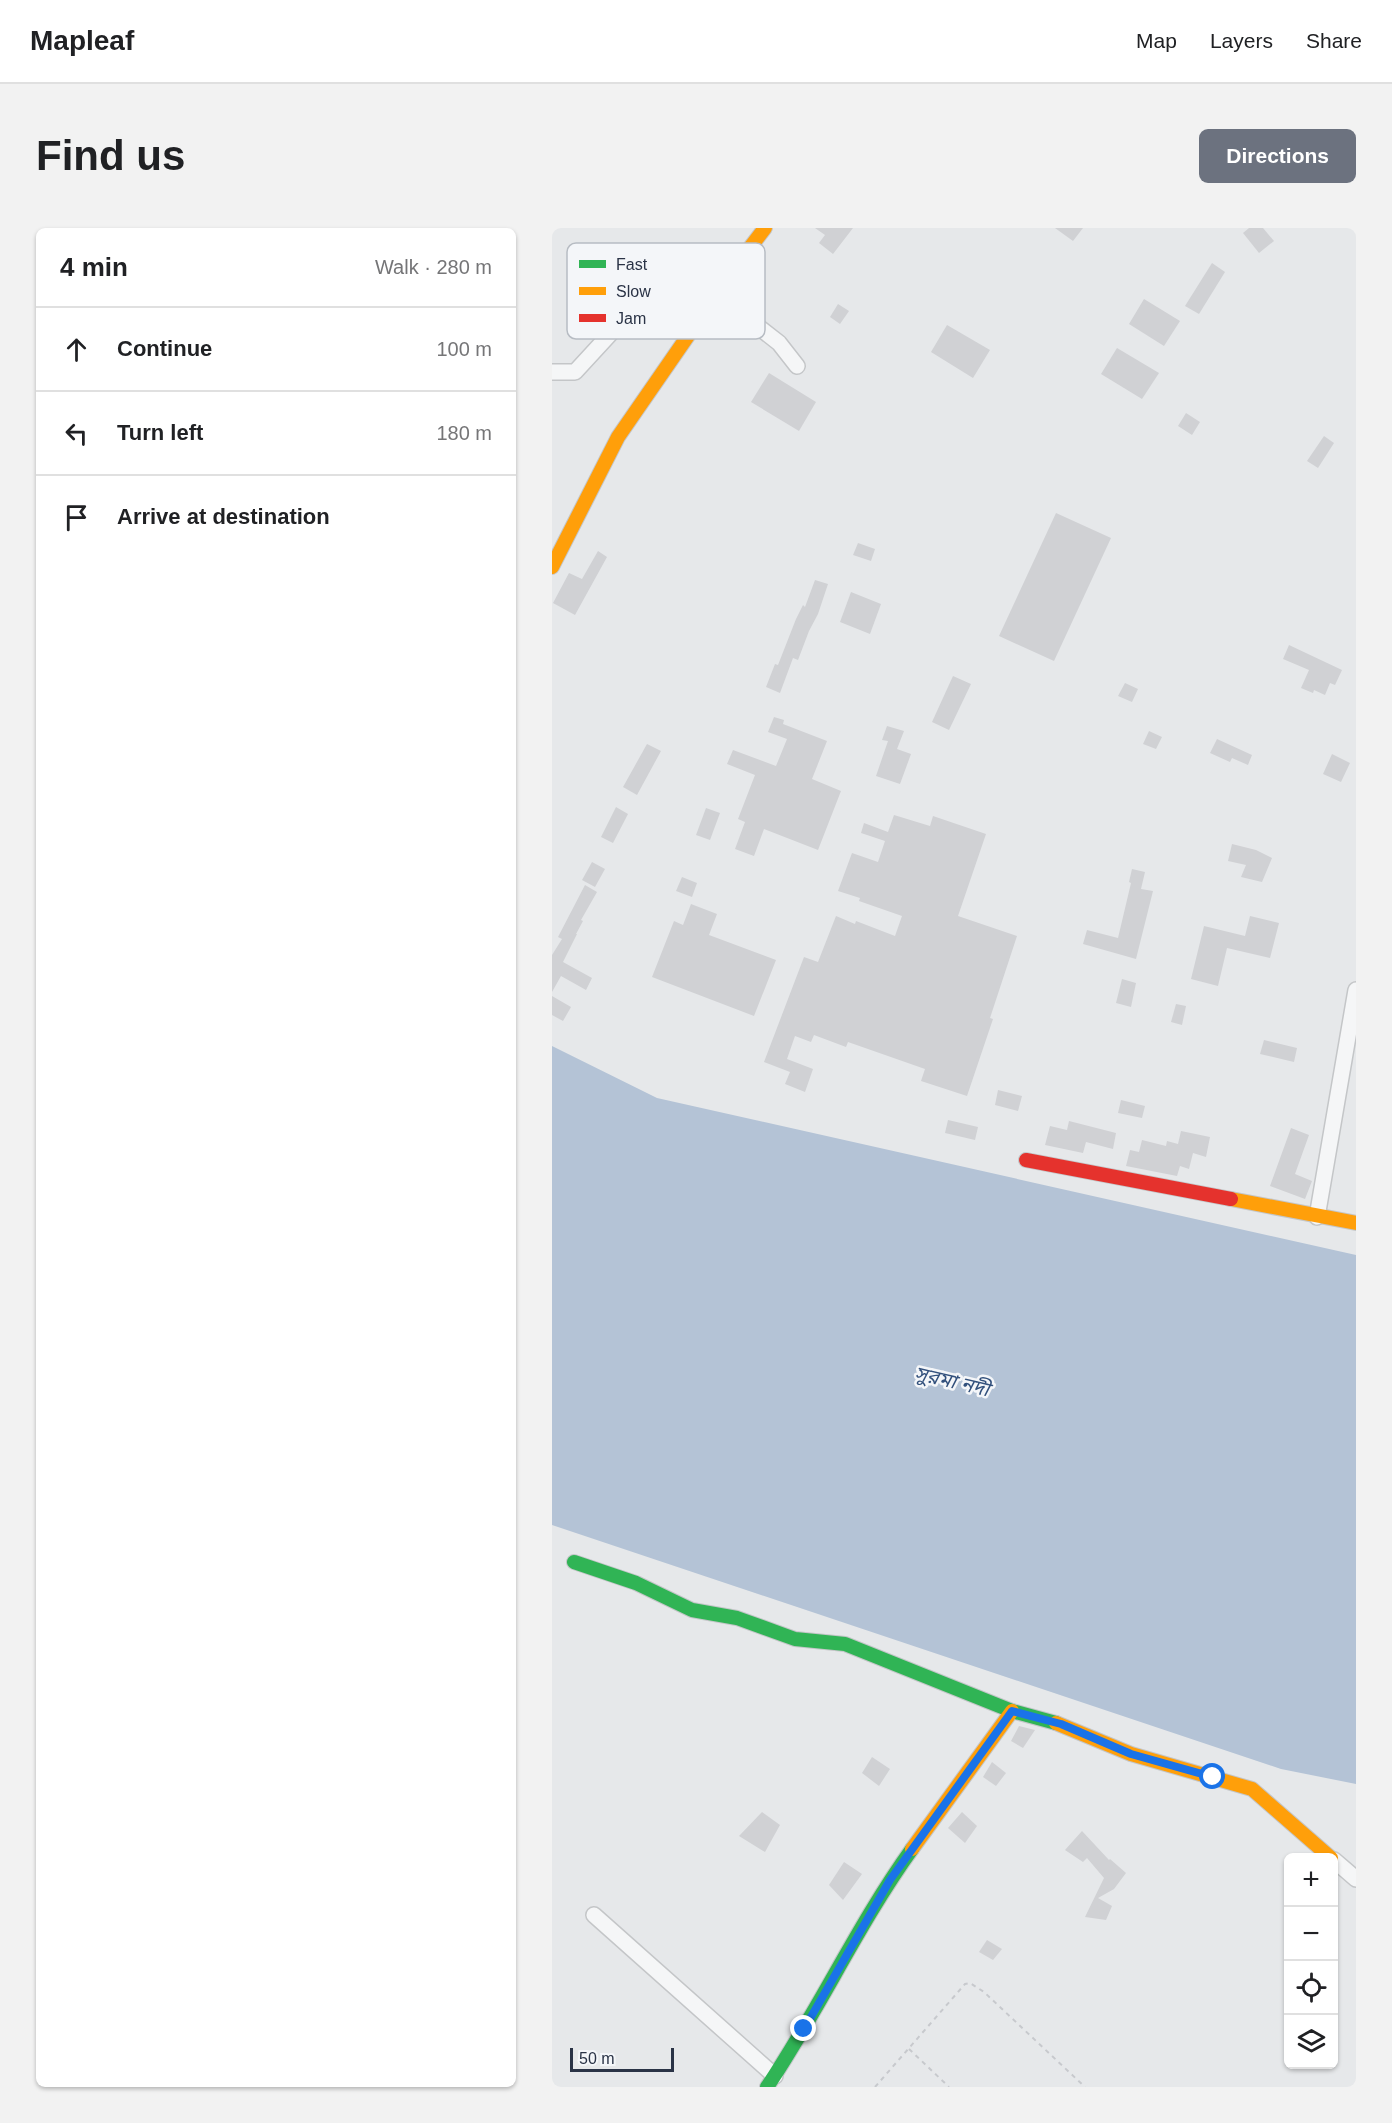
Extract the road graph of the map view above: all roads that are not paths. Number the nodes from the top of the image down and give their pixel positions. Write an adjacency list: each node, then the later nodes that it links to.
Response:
1 (765, 228): 2 (street)
2 (754, 243)
3 (765, 332): 6 (street)
4 (605, 339): 7 (street)
5 (686, 339): 8 (street)
6 (797, 366)
7 (552, 372)
8 (552, 567)
9 (1356, 990): 11 (street)
10 (1026, 1160): 11 (street)
11 (1317, 1217): 12 (street)
12 (1356, 1223)
13 (574, 1562): 14 (street)
14 (1012, 1711): 15 (street); 19 (street)
15 (1325, 1853)
16 (1338, 1864): 17 (street)
17 (1356, 1879)
18 (594, 1915): 19 (street)
19 (771, 2081)

